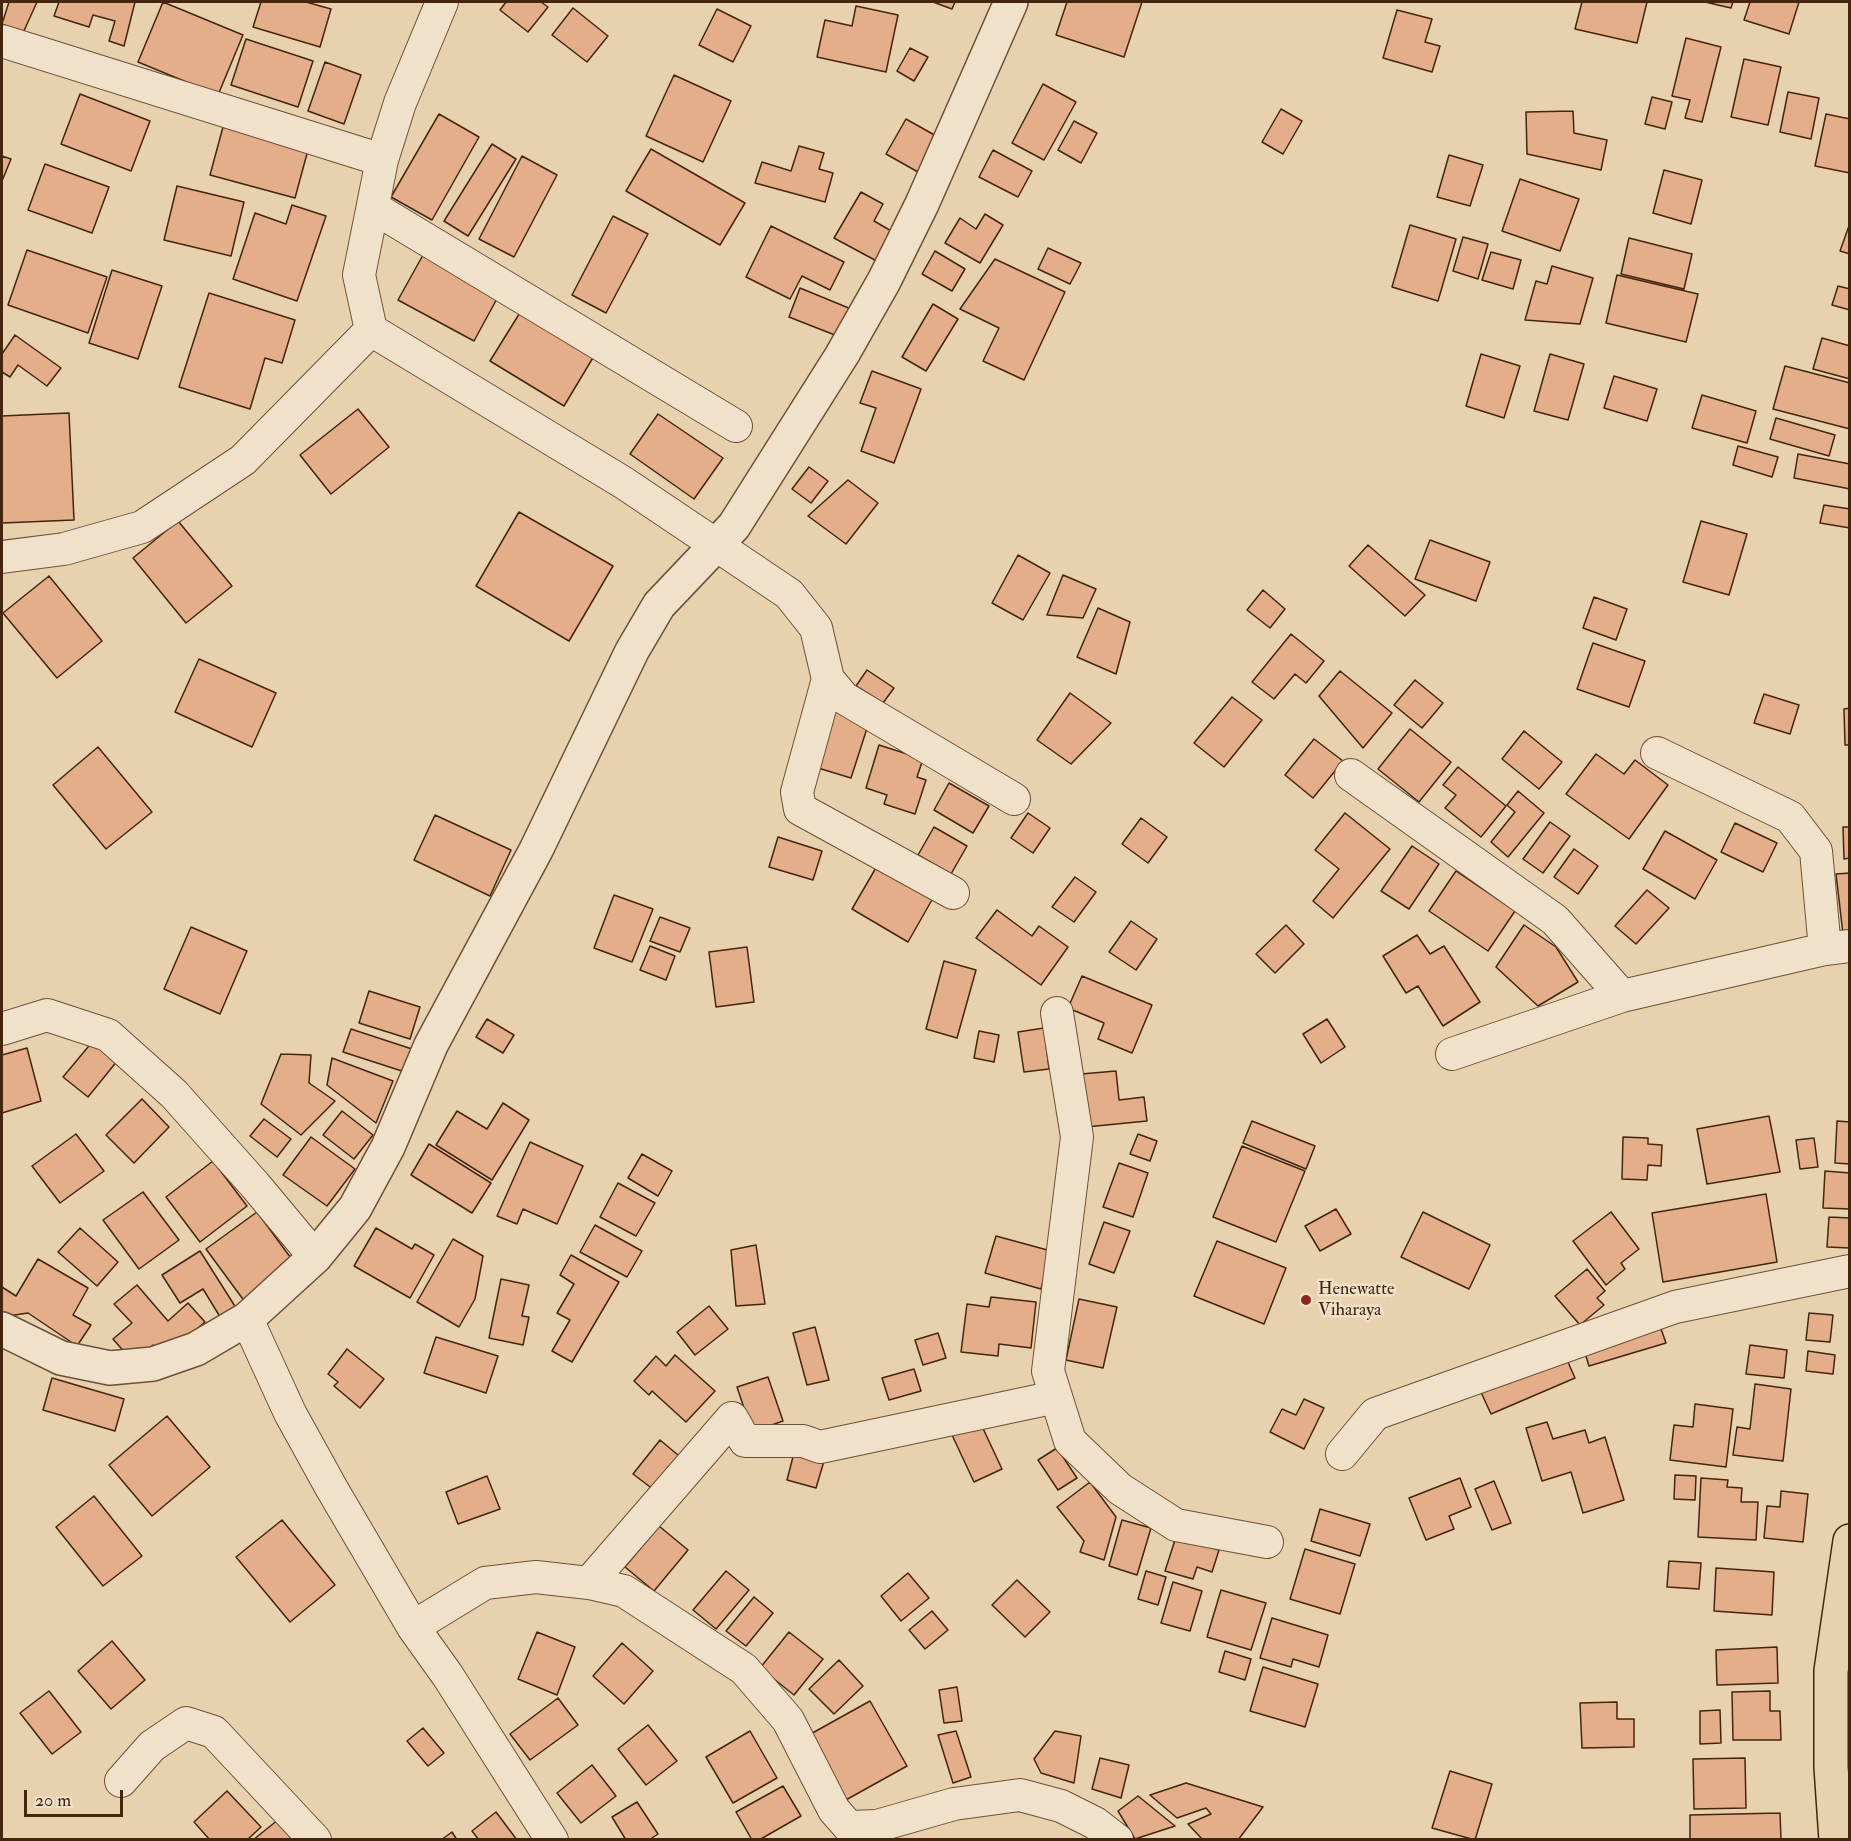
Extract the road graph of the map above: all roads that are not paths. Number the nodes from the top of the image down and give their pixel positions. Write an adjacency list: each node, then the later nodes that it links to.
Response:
1 (442, 2): 4 (street)
2 (1011, 2): 8 (street)
3 (2, 41): 4 (street)
4 (382, 160): 5 (street)
5 (374, 208): 6 (street); 7 (street)
6 (371, 330): 8 (street); 9 (street)
7 (736, 426)
8 (715, 546): 10 (street); 20 (street)
9 (2, 557)
10 (828, 679): 13 (street); 14 (street)
11 (1657, 753): 15 (street)
12 (1351, 775): 16 (street)
13 (1014, 799)
14 (953, 893)
15 (1837, 947): 16 (street)
16 (1622, 996): 19 (street)
17 (1057, 1013): 24 (street)
18 (2, 1029): 20 (street)
19 (1452, 1054)
20 (315, 1257): 22 (street)
21 (1850, 1271): 25 (street)
22 (247, 1319): 23 (street); 29 (street)
23 (2, 1329)
24 (1056, 1397): 27 (street); 28 (street)
25 (1342, 1454)
26 (1850, 1541): 34 (main road)
27 (1267, 1542)
28 (589, 1583): 29 (street); 33 (street)
29 (413, 1627): 32 (street)
30 (121, 1781): 31 (street)
31 (315, 1839)
32 (552, 1839)
33 (1117, 1839)
34 (1836, 1839)

